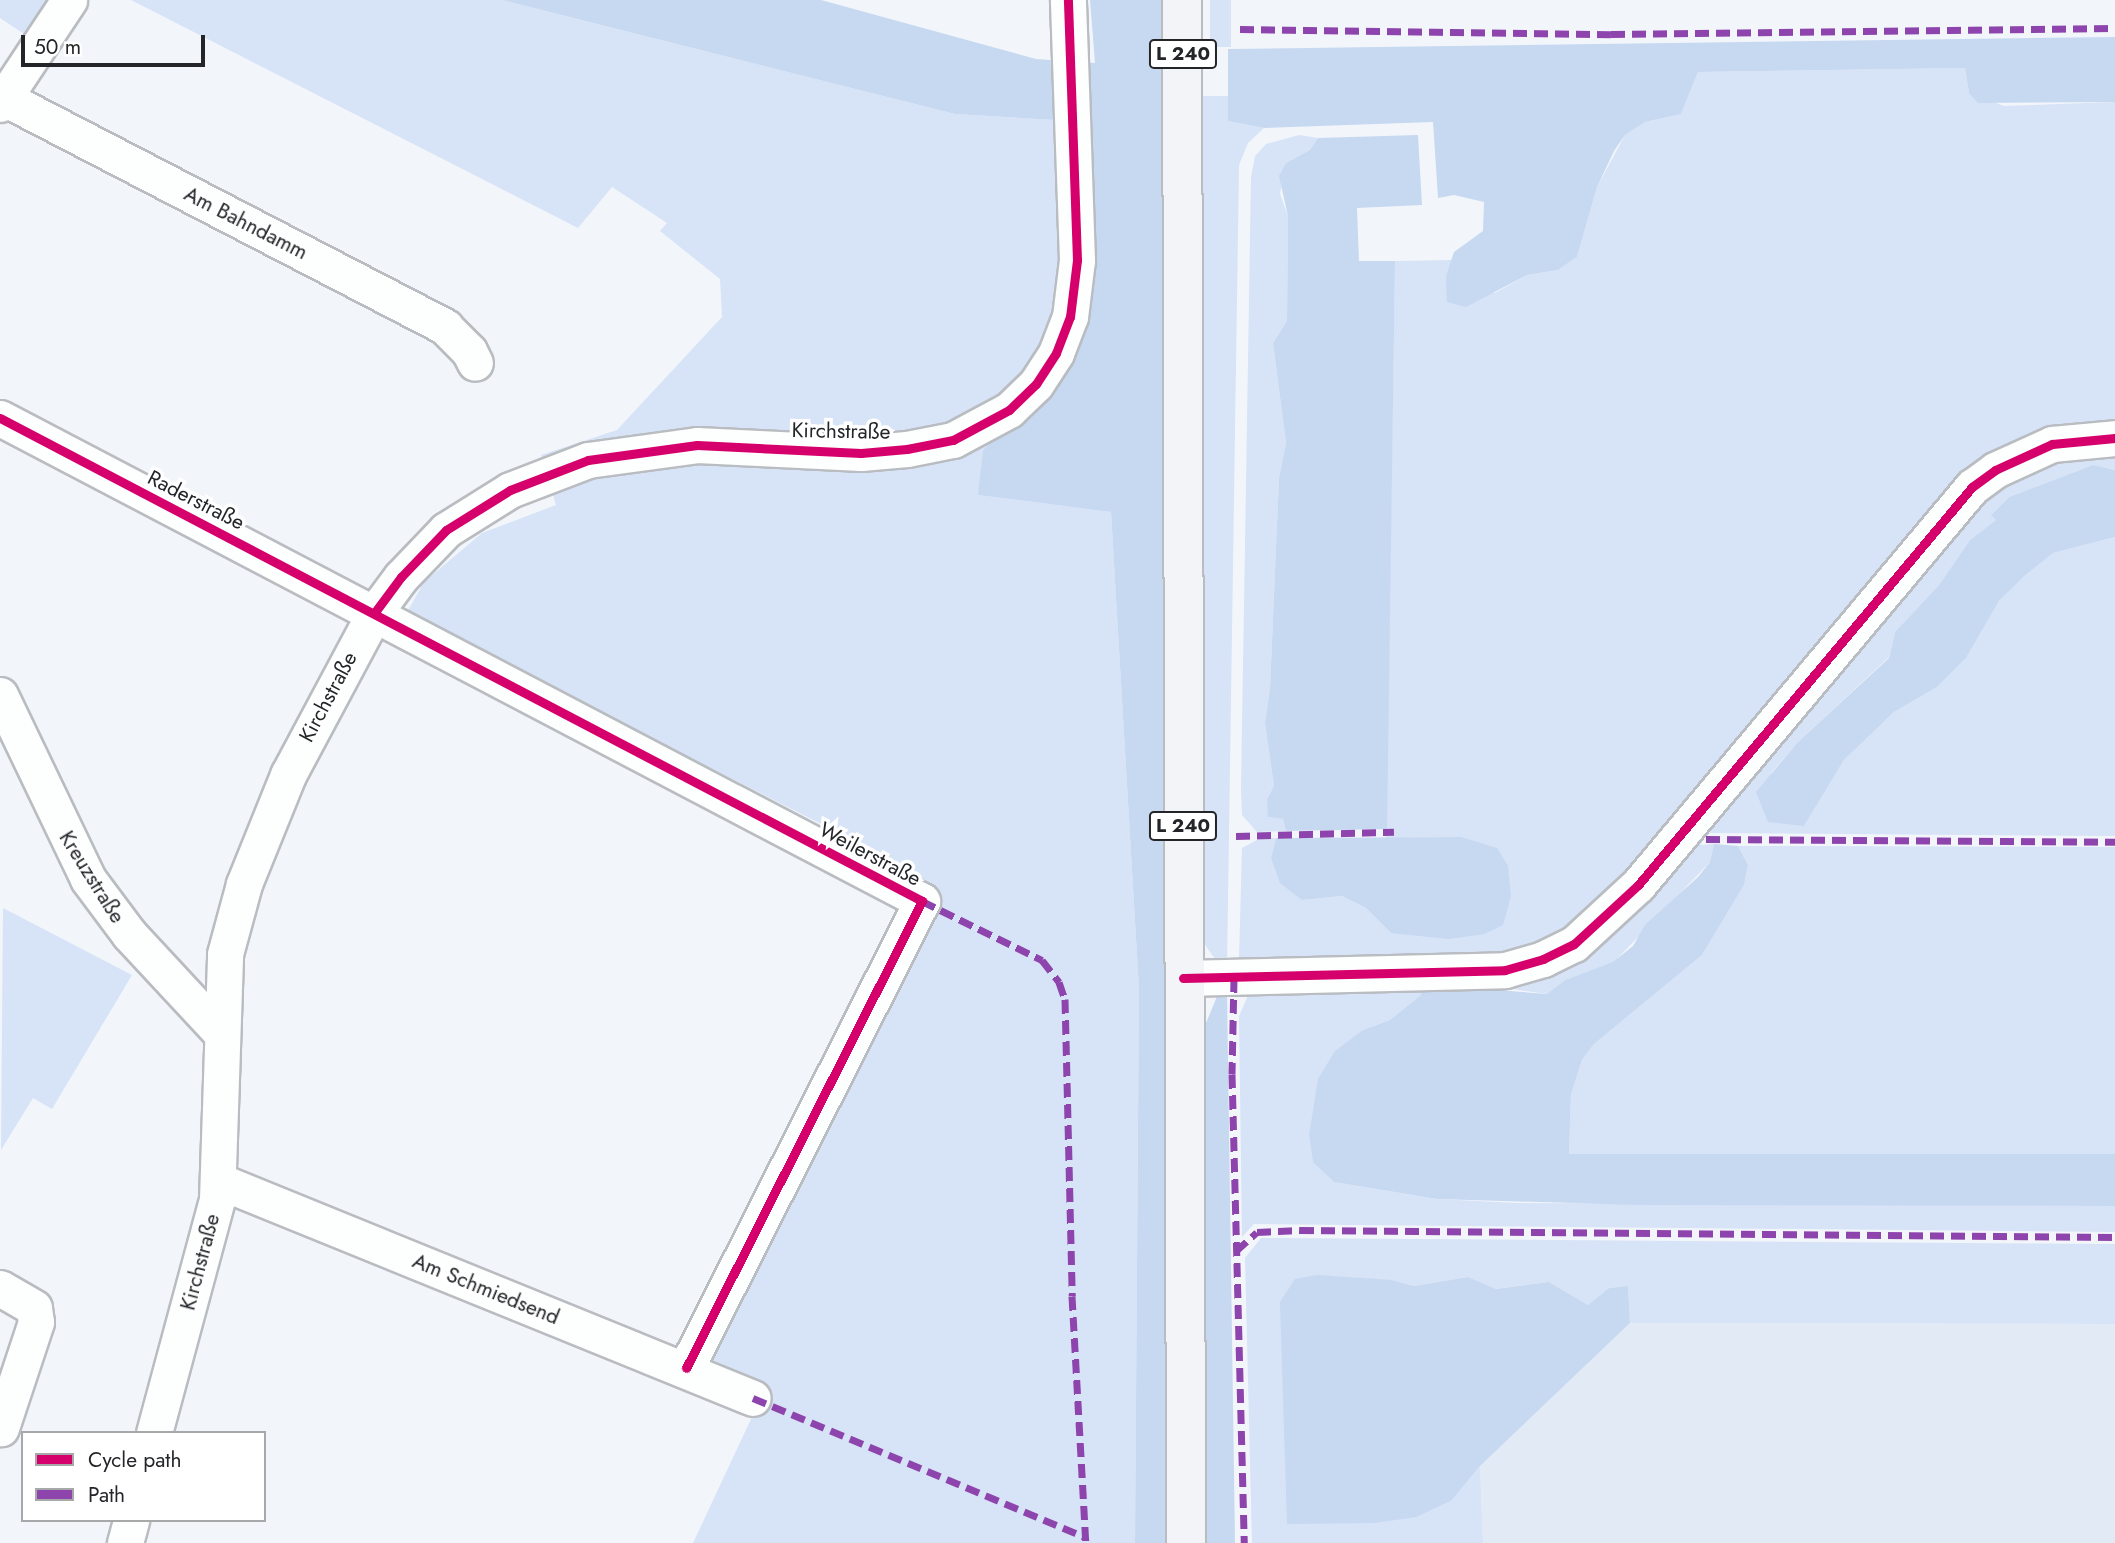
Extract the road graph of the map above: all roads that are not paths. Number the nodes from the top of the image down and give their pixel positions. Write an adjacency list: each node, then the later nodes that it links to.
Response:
1 (69, 0): 4 (street)
2 (1068, 0): 8 (street, Kirchstraße)
3 (1182, 0): 10 (main road, L 240)
4 (2, 101): 5 (street, Am Bahndamm)
5 (475, 363)
6 (0, 418): 8 (street, Raderstraße)
7 (2115, 438): 10 (street)
8 (375, 612): 11 (street, Kirchstraße); 14 (street, Weilerstraße)
9 (0, 695): 11 (street, Kreuzstraße)
10 (1183, 978): 20 (main road, L 240)
11 (221, 1033): 12 (street, Kirchstraße)
12 (219, 1181): 14 (street, Am Schmiedsend); 17 (street, Kirchstraße)
13 (0, 1288): 16 (street)
14 (686, 1368): 15 (street, Am Schmiedsend)
15 (752, 1398)
16 (1, 1428)
17 (155, 1431)
18 (130, 1522): 19 (street)
19 (125, 1543)
20 (1185, 1543)

